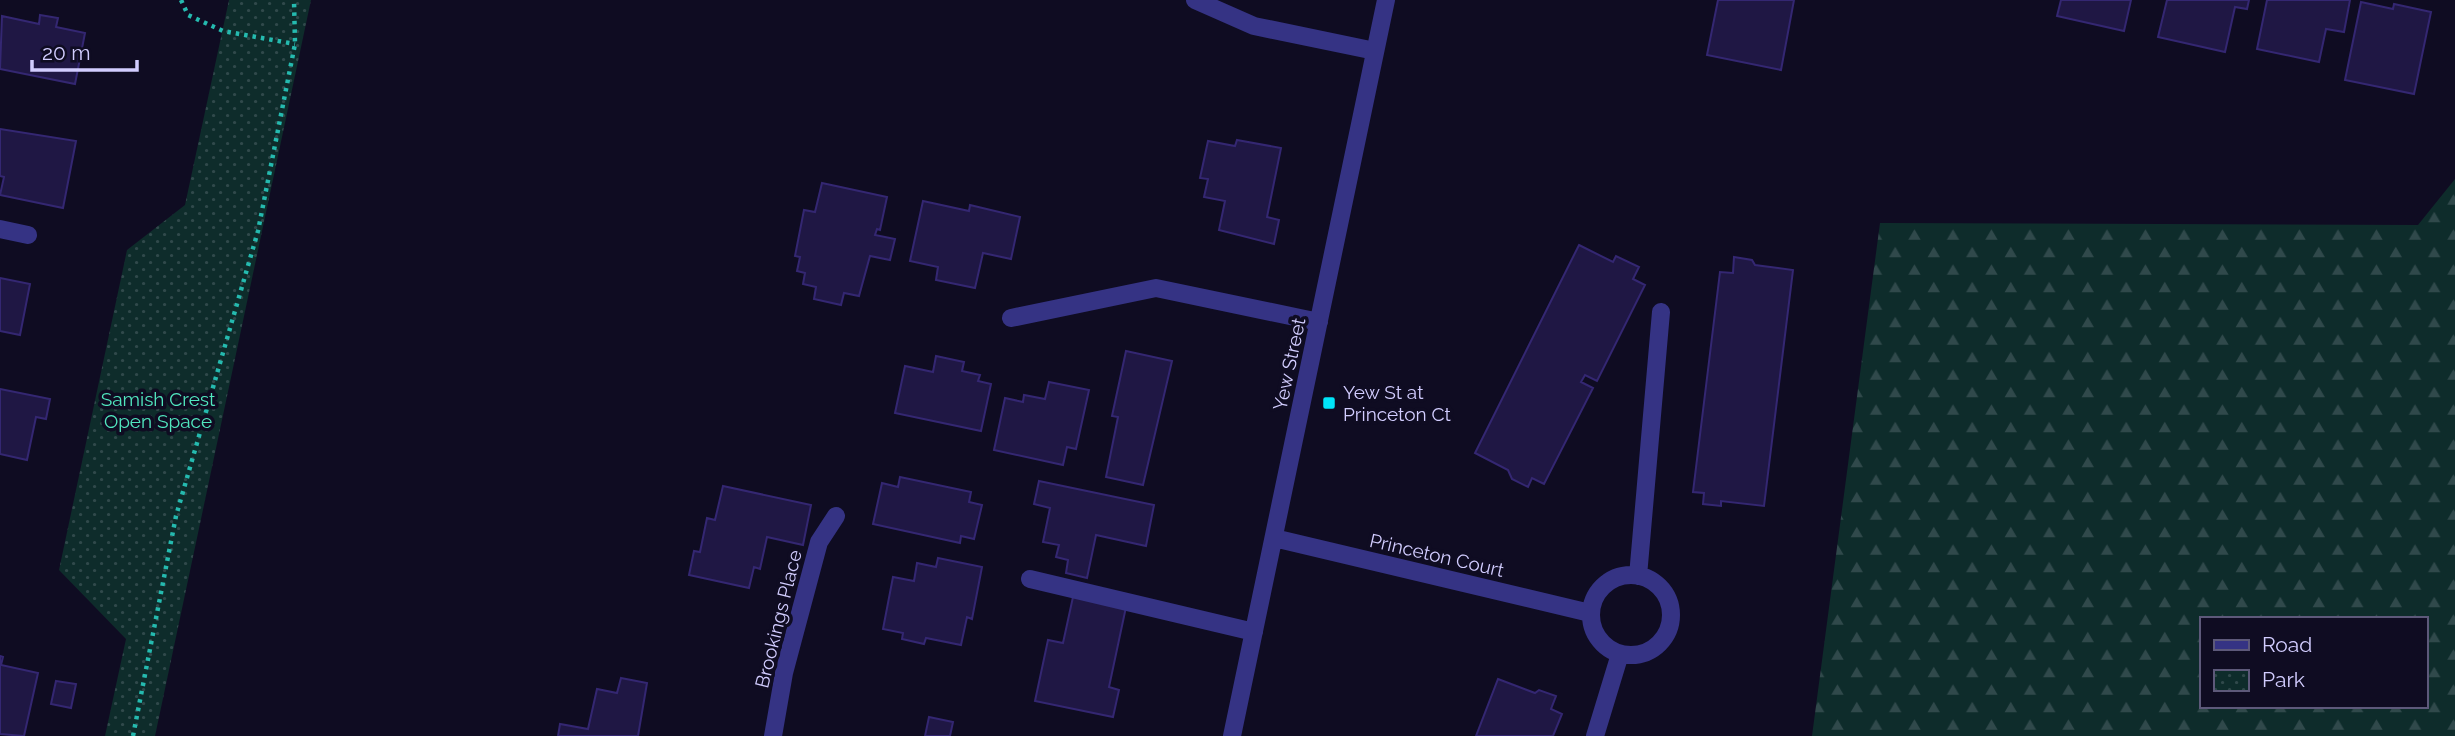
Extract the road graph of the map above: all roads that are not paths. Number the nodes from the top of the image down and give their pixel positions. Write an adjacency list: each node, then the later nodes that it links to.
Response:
1 (1195, 0): 3 (street)
2 (1386, 0): 3 (street, Yew Street)
3 (1376, 51): 8 (street, Yew Street)
4 (0, 229): 5 (street)
5 (28, 235)
6 (1661, 312): 11 (street)
7 (1011, 318): 8 (street)
8 (1319, 322): 10 (street, Yew Street)
9 (836, 516): 16 (street, Brookings Place)
10 (1274, 538): 13 (street, Princeton Court); 14 (street, Yew Street)
11 (1638, 576): 13 (street); 15 (street)
12 (1030, 579): 14 (street)
13 (1590, 612): 15 (street)
14 (1254, 632): 17 (street, Yew Street)
15 (1620, 654): 18 (street)
16 (773, 736)
17 (1232, 736)
18 (1595, 736)

